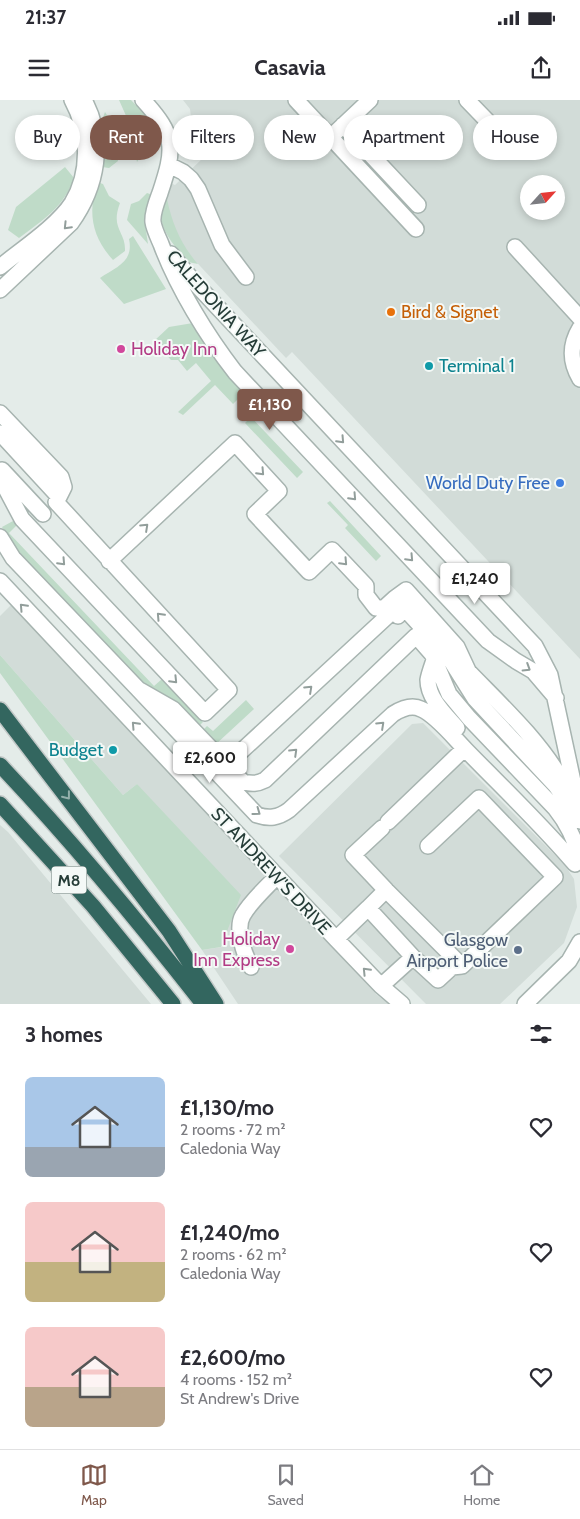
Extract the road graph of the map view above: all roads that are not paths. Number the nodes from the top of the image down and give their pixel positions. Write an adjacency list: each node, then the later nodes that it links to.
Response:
1 (72, 100): 17 (street)
2 (84, 100): 19 (street, one-way to 19)
3 (143, 100): 12 (street, CALEDONIA WAY)
4 (296, 100): 7 (street)
5 (370, 100): 9 (street)
6 (467, 100): 8 (street)
7 (310, 115)
8 (482, 115)
9 (343, 125): 10 (street); 13 (street)
10 (334, 133)
11 (334, 141): 14 (street)
12 (169, 165): 15 (street, CALEDONIA WAY); 18 (street)
13 (418, 205)
14 (416, 229)
15 (157, 234): 37 (street, CALEDONIA WAY, one-way to 37); 37 (street, CALEDONIA WAY, one-way to 37)
16 (515, 246): 20 (street)
17 (0, 267)
18 (246, 277)
19 (0, 290)
20 (580, 318)
21 (580, 328): 22 (street)
22 (580, 379)
23 (0, 413): 27 (street)
24 (0, 424): 27 (street)
25 (0, 433): 27 (street)
26 (1, 469): 28 (street); 29 (street)
27 (58, 499): 28 (street); 31 (street)
28 (43, 514): 29 (street)
29 (29, 527): 31 (street, one-way to 31)
30 (0, 537): 36 (street)
31 (109, 561): 33 (street, one-way to 33)
32 (0, 581): 47 (street, ST ANDREW'S DRIVE, one-way to 32)
33 (394, 604): 34 (street); 40 (street, one-way to 33); 43 (street); 44 (street)
34 (416, 636): 35 (street); 40 (street, one-way to 34)
35 (435, 663): 44 (street); 46 (street)
36 (138, 689): 39 (street, one-way to 39); 40 (street)
37 (556, 698): 43 (street)
38 (0, 710): 58 (highway, one-way to 58)
39 (464, 748): 46 (street); 48 (street)
40 (217, 754)
41 (0, 765): 57 (highway, M8)
42 (0, 804): 56 (highway, M8)
43 (579, 809)
44 (574, 823): 46 (street)
45 (428, 846): 53 (street)
46 (578, 864)
47 (277, 876): 50 (street, ST ANDREW'S DRIVE); 54 (street)
48 (386, 890): 49 (street); 53 (street)
49 (368, 908): 50 (street); 52 (street)
50 (336, 938): 55 (street, ST ANDREW'S DRIVE, one-way to 50)
51 (580, 942): 60 (street)
52 (413, 957): 53 (street); 55 (street)
53 (462, 966)
54 (251, 967)
55 (381, 986): 59 (street, ST ANDREW'S DRIVE)
56 (173, 1004)
57 (204, 1004)
58 (216, 1004)
59 (402, 1004)
60 (524, 1004)

